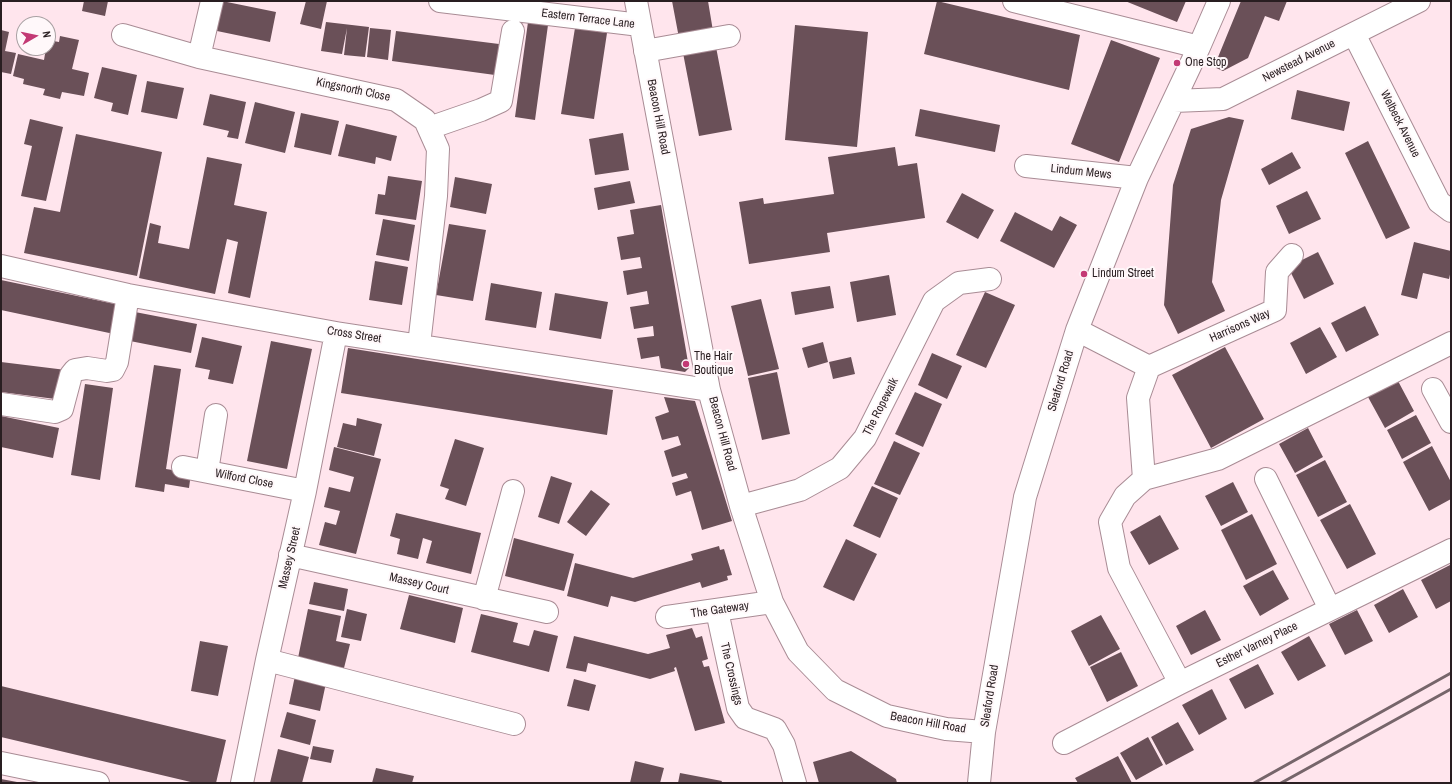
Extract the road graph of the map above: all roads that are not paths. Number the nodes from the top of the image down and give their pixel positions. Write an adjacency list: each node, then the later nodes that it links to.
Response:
1 (212, 1): 14 (street)
2 (440, 1): 7 (street, Eastern Terrace Lane)
3 (636, 1): 7 (street, Beacon Hill Road)
4 (1014, 1): 12 (street)
5 (1219, 1): 12 (street, Sleaford Road)
6 (1419, 1): 9 (street, Newstead Avenue)
7 (640, 25): 13 (street, Beacon Hill Road)
8 (513, 31): 16 (street)
9 (1354, 34): 15 (street, Newstead Avenue); 19 (street, Welbeck Avenue)
10 (122, 35): 14 (street, Kingsnorth Close)
11 (729, 36): 13 (street)
12 (1199, 47): 15 (street, Sleaford Road)
13 (645, 51): 30 (street, Beacon Hill Road)
14 (199, 57): 16 (street, Kingsnorth Close)
15 (1174, 101): 18 (street, Sleaford Road)
16 (430, 128): 27 (street, Kingsnorth Close)
17 (1026, 166): 18 (street, Lindum Mews)
18 (1137, 178): 24 (street, Sleaford Road)
19 (1451, 210)
20 (1292, 255): 28 (street, Harrisons Way)
21 (1, 266): 23 (street, Cross Street)
22 (990, 279): 40 (street, The Ropewalk)
23 (128, 295): 25 (street, Cross Street); 31 (street)
24 (1077, 330): 28 (street); 52 (street, Sleaford Road)
25 (336, 333): 27 (street, Cross Street); 38 (street, Massey Street)
26 (1451, 343): 36 (street)
27 (419, 345): 30 (street, Cross Street)
28 (1149, 367): 36 (street)
29 (1433, 389): 33 (street)
30 (709, 390): 40 (street, Beacon Hill Road)
31 (1, 404)
32 (216, 415): 35 (street)
33 (1451, 422)
34 (183, 467): 35 (street, Wilford Close)
35 (207, 472): 38 (street, Wilford Close)
36 (1144, 479): 50 (street)
37 (1266, 479): 45 (street)
38 (306, 491): 42 (street, Massey Street)
39 (513, 491): 43 (street)
40 (742, 506): 44 (street, Beacon Hill Road)
41 (1451, 550): 45 (street, Esther Varney Place)
42 (290, 555): 43 (street, Massey Court); 49 (street, Massey Street)
43 (484, 599): 47 (street, Massey Court)
44 (772, 602): 46 (street, The Gateway); 52 (street, Beacon Hill Road)
45 (1330, 609): 50 (street, Esther Varney Place)
46 (717, 611): 48 (street, The Gateway); 57 (street, The Crossings)
47 (547, 612)
48 (667, 617)
49 (266, 660): 51 (street); 56 (street, Massey Street)
50 (1180, 683): 53 (street, Esther Varney Place)
51 (514, 724)
52 (984, 732): 58 (street, Sleaford Road)
53 (1064, 743)
54 (1, 763): 55 (street)
55 (98, 783)
56 (242, 783)
57 (795, 783)
58 (979, 783)

